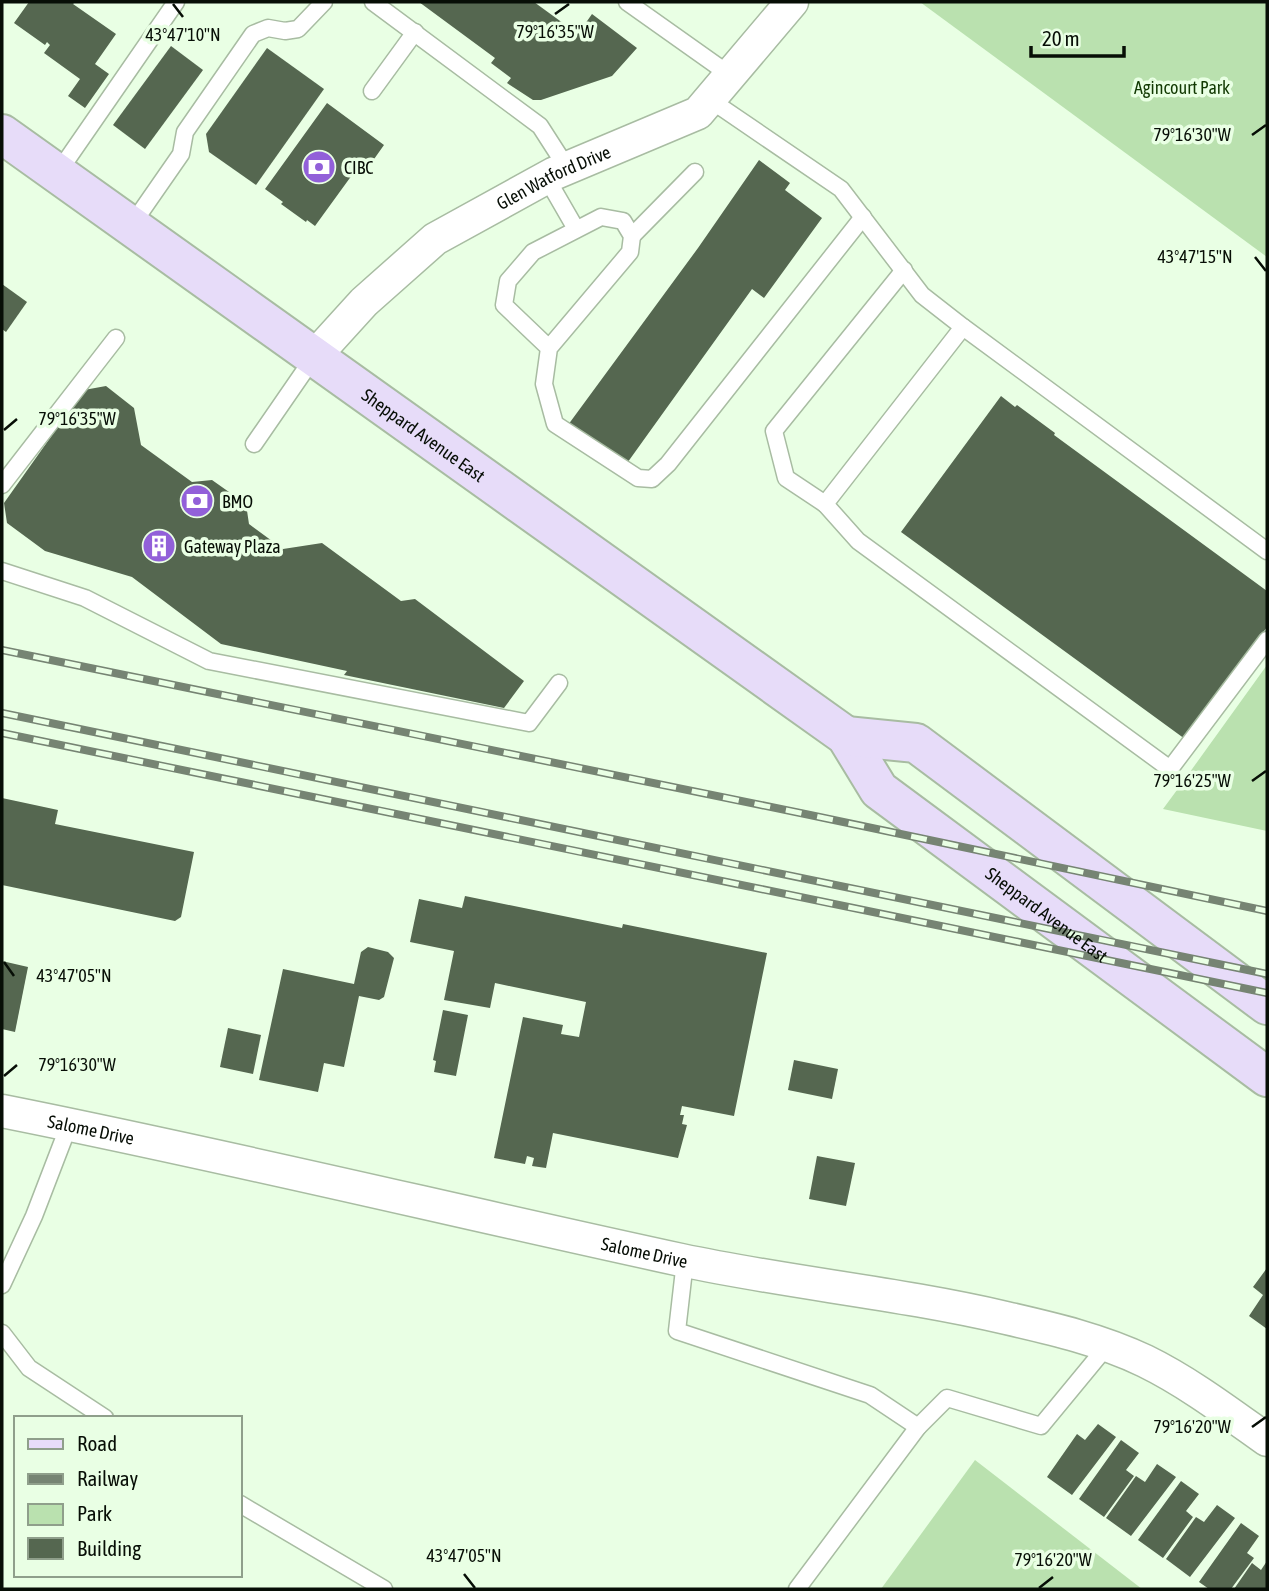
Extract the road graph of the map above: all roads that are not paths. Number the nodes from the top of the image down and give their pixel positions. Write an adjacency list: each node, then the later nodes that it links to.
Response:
1 (177, 2): 13 (lane)
2 (324, 2): 15 (lane)
3 (373, 2): 6 (lane)
4 (627, 2): 7 (lane)
5 (792, 2): 7 (street, Glen Watford Drive)
6 (415, 32): 8 (lane); 11 (lane)
7 (730, 75): 9 (street, Glen Watford Drive)
8 (372, 91)
9 (709, 99): 11 (street, Glen Watford Drive); 14 (lane)
10 (2, 134): 13 (main road, Sheppard Avenue East)
11 (557, 173): 16 (lane); 22 (street, Glen Watford Drive)
12 (695, 173): 17 (lane)
13 (57, 174): 15 (main road, Sheppard Avenue East)
14 (863, 217): 18 (lane); 21 (lane)
15 (131, 226): 22 (main road, Sheppard Avenue East)
16 (576, 229): 17 (lane); 21 (lane)
17 (632, 236): 21 (lane)
18 (904, 270): 19 (lane); 25 (lane)
19 (963, 327): 25 (lane); 26 (lane)
20 (116, 338): 24 (lane)
21 (549, 348)
22 (314, 357): 23 (lane); 30 (main road, Sheppard Avenue East)
23 (254, 444)
24 (2, 485)
25 (825, 504): 28 (lane)
26 (1267, 551)
27 (2, 571): 29 (lane)
28 (1267, 640)
29 (559, 683)
30 (846, 736): 31 (main road, Sheppard Avenue East); 32 (main road, Sheppard Avenue East)
31 (1267, 1005)
32 (1267, 1077)
33 (2, 1111): 34 (street, Salome Drive)
34 (69, 1125): 35 (street, Salome Drive); 36 (lane)
35 (685, 1261): 38 (street, Salome Drive); 40 (lane)
36 (2, 1285)
37 (2, 1333): 39 (lane)
38 (1107, 1346): 40 (lane); 41 (street, Salome Drive)
39 (102, 1416)
40 (918, 1427): 44 (lane)
41 (1267, 1440)
42 (242, 1505): 43 (lane)
43 (384, 1589)
44 (797, 1589)

